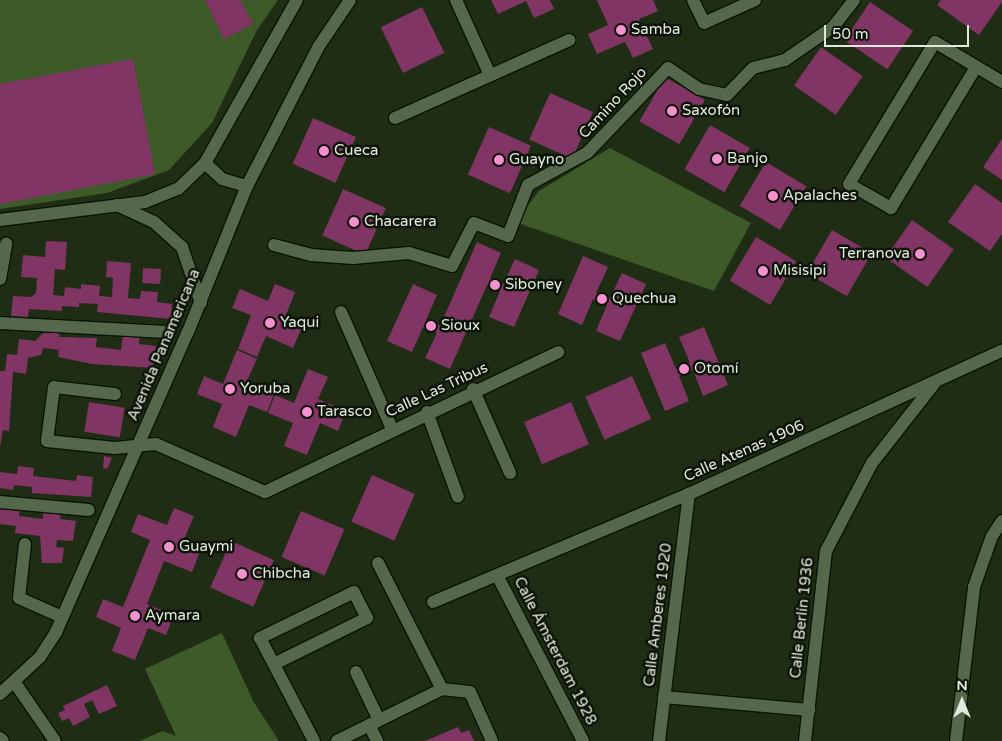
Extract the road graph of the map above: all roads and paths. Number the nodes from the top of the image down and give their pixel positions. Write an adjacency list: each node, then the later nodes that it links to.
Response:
1 (297, 0): 12 (street)
2 (350, 0): 13 (street, Avenida Panamericana)
3 (456, 0): 9 (street)
4 (693, 0): 5 (street)
5 (755, 0)
6 (854, 0): 17 (street, Camino Rojo)
7 (569, 40): 9 (street)
8 (976, 67): 8 (street); 10 (street)
9 (490, 75): 11 (street)
10 (1002, 82)
11 (395, 118)
12 (205, 163): 13 (street); 14 (street)
13 (247, 186): 19 (street, Avenida Panamericana)
14 (117, 205): 15 (street); 19 (street)
15 (0, 220)
16 (6, 244): 18 (street)
17 (274, 245)
18 (0, 279)
19 (201, 303): 30 (street, Avenida Panamericana)
20 (341, 312): 29 (street)
21 (0, 323): 22 (street)
22 (166, 332)
23 (1002, 351): 25 (street, Calle Atenas 1906)
24 (558, 352): 26 (street, Calle Las Tribus)
25 (936, 382): 32 (street, Calle Atenas 1906); 48 (street, Calle Berlín 1936)
26 (473, 389): 28 (street, Calle Las Tribus); 31 (street)
27 (115, 394): 30 (street)
28 (428, 412): 29 (street, Calle Las Tribus); 33 (street)
29 (392, 429): 30 (street, Calle Las Tribus)
30 (139, 445): 41 (street, Avenida Panamericana)
31 (510, 473)
32 (689, 494): 39 (street, Calle Atenas 1906); 47 (street, Calle Amberes 1920)
33 (458, 497)
34 (0, 502): 35 (street)
35 (89, 510)
36 (1002, 521): 60 (street)
37 (25, 544): 41 (street)
38 (378, 563): 45 (street)
39 (498, 576): 40 (street, Calle Atenas 1906); 57 (street, Calle Ámsterdam 1928)
40 (433, 602)
41 (62, 617): 44 (street, Avenida Panamericana)
42 (274, 664): 42 (street); 53 (street)
43 (356, 672): 49 (street)
44 (15, 683): 46 (street, Avenida Panamericana); 52 (street)
45 (442, 689): 49 (street); 56 (street)
46 (0, 694)
47 (664, 697): 48 (street); 58 (street, Calle Amberes 1920)
48 (809, 710): 59 (street, Calle Berlín 1936)
49 (374, 722): 54 (street); 55 (street)
50 (0, 738): 51 (street)
51 (4, 741)
52 (55, 741)
53 (314, 741)
54 (337, 741)
55 (377, 741)
56 (492, 741)
57 (582, 741)
58 (659, 741)
59 (805, 741)
60 (956, 741)

